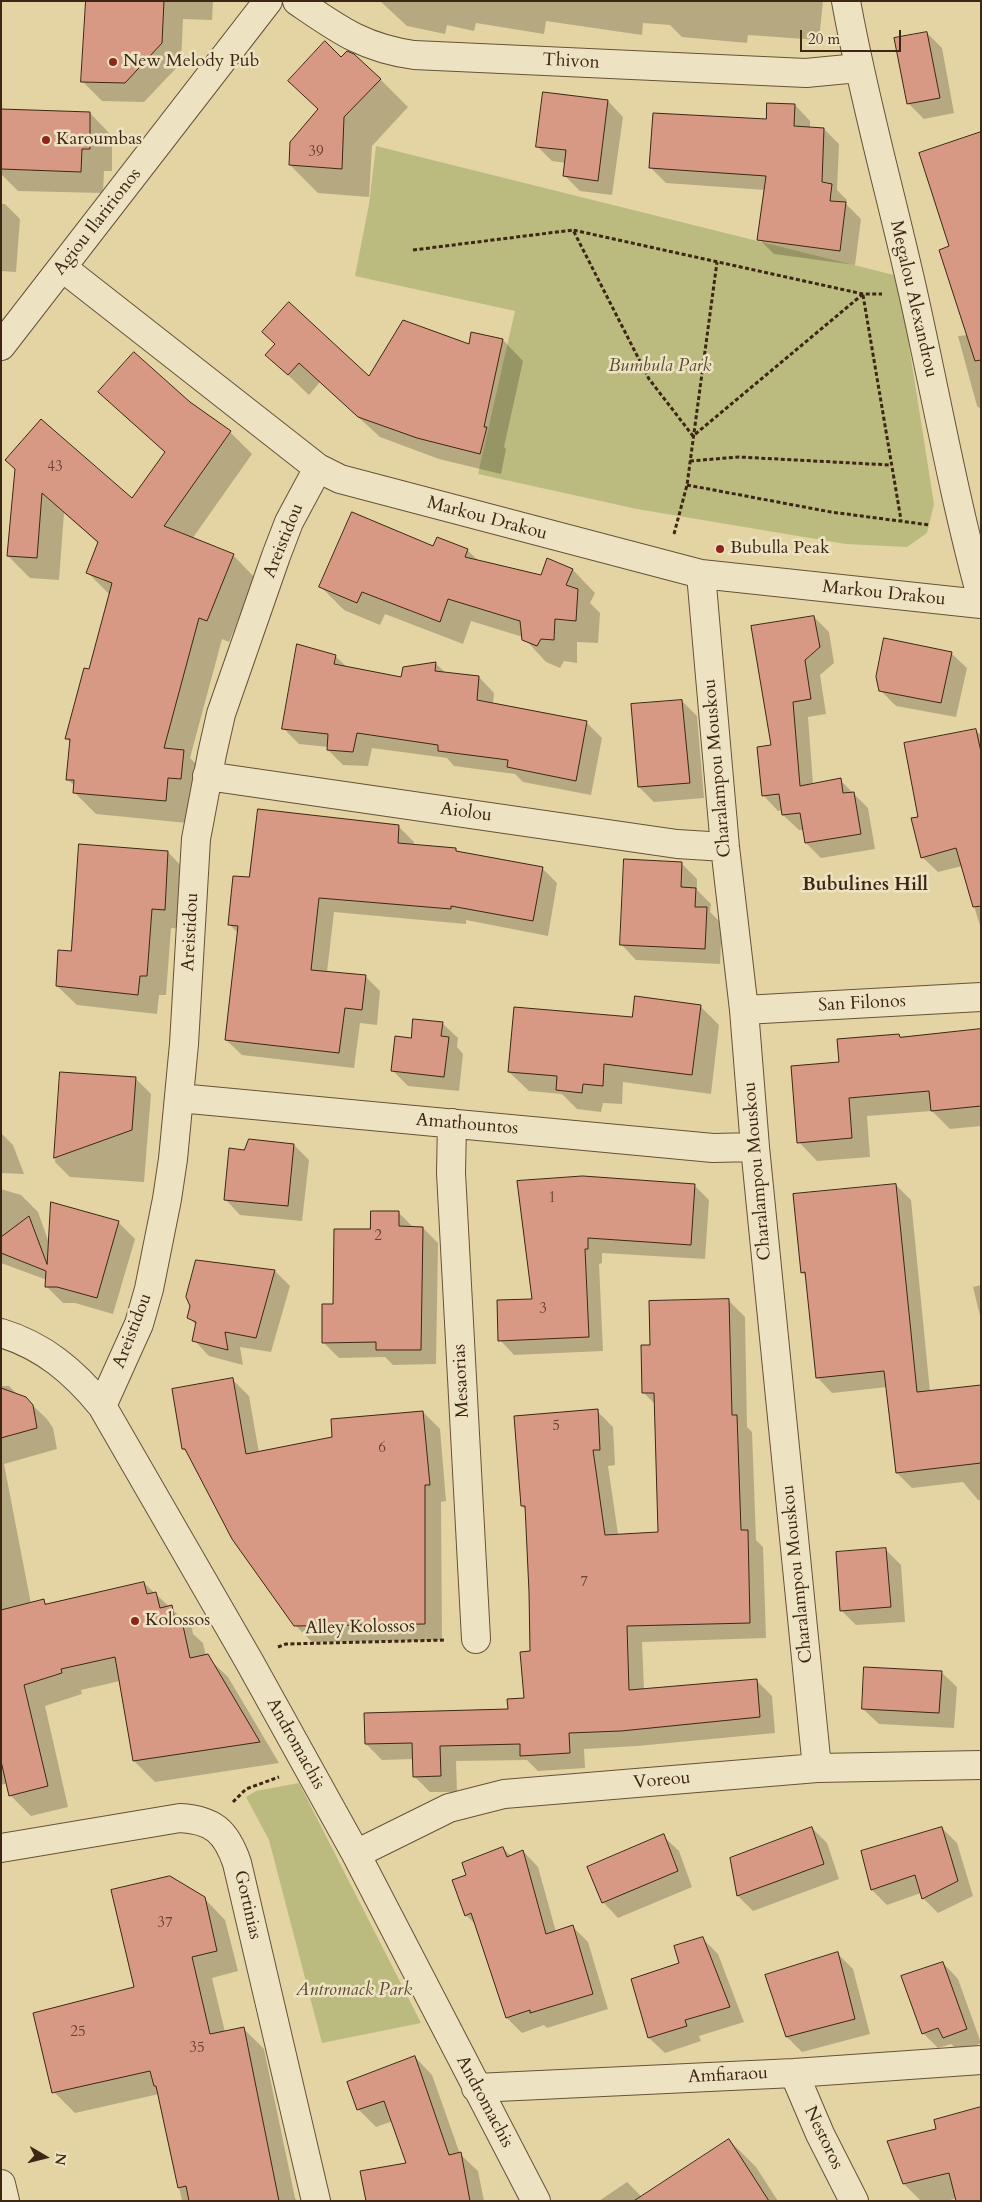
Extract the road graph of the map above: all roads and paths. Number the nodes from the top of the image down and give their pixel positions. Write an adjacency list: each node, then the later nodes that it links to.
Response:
1 (268, 1): 8 (street, Agiou Ilaririonos)
2 (297, 1): 4 (street, Thivon)
3 (846, 1): 4 (street, Megalou Alexandrou)
4 (858, 68): 17 (street, Megalou Alexandrou)
5 (573, 230): 6 (path); 7 (path); 11 (path)
6 (414, 250)
7 (717, 262): 9 (path); 11 (path)
8 (63, 268): 10 (street, Agiou Ilaririonos); 14 (street, Markou Drakou)
9 (863, 294): 11 (path); 13 (path)
10 (1, 346)
11 (693, 436): 12 (path)
12 (690, 461): 13 (path); 15 (path)
13 (890, 464): 16 (path)
14 (318, 468): 18 (street, Markou Drakou); 22 (street, Areistidou)
15 (687, 485): 16 (path); 18 (path)
16 (901, 520): 17 (path)
17 (963, 529): 20 (street, Megalou Alexandrou)
18 (665, 566): 19 (street, Markou Drakou)
19 (701, 574): 21 (street, Markou Drakou); 23 (street, Charalampou Mouskou)
20 (981, 596)
21 (981, 604)
22 (207, 776): 23 (street, Aiolou); 26 (street, Areistidou)
23 (725, 847): 25 (street, Charalampou Mouskou)
24 (981, 997): 25 (street, San Filonos)
25 (744, 1010): 28 (street, Charalampou Mouskou)
26 (179, 1098): 27 (street, Amathountos); 30 (street, Areistidou)
27 (452, 1123): 28 (street, Amathountos); 31 (street, Mesaorias)
28 (755, 1147): 35 (street, Charalampou Mouskou)
29 (1, 1333): 30 (street, Andromachis)
30 (102, 1406): 32 (street, Andromachis)
31 (476, 1639): 32 (path, Alley Kolossos)
32 (249, 1661): 34 (street, Andromachis)
33 (981, 1765): 35 (street, Voreou)
34 (307, 1767): 36 (path); 38 (street, Andromachis)
35 (817, 1768): 38 (street, Voreou)
36 (213, 1825): 37 (street); 44 (street, Gortinias)
37 (1, 1848)
38 (356, 1854): 41 (street, Andromachis)
39 (981, 2060): 40 (street, Amfiaraou)
40 (794, 2073): 41 (street, Amfiaraou); 46 (street, Nestoros)
41 (476, 2088): 45 (street, Andromachis)
42 (1, 2184): 43 (street)
43 (5, 2201)
44 (316, 2201)
45 (536, 2201)
46 (854, 2201)

